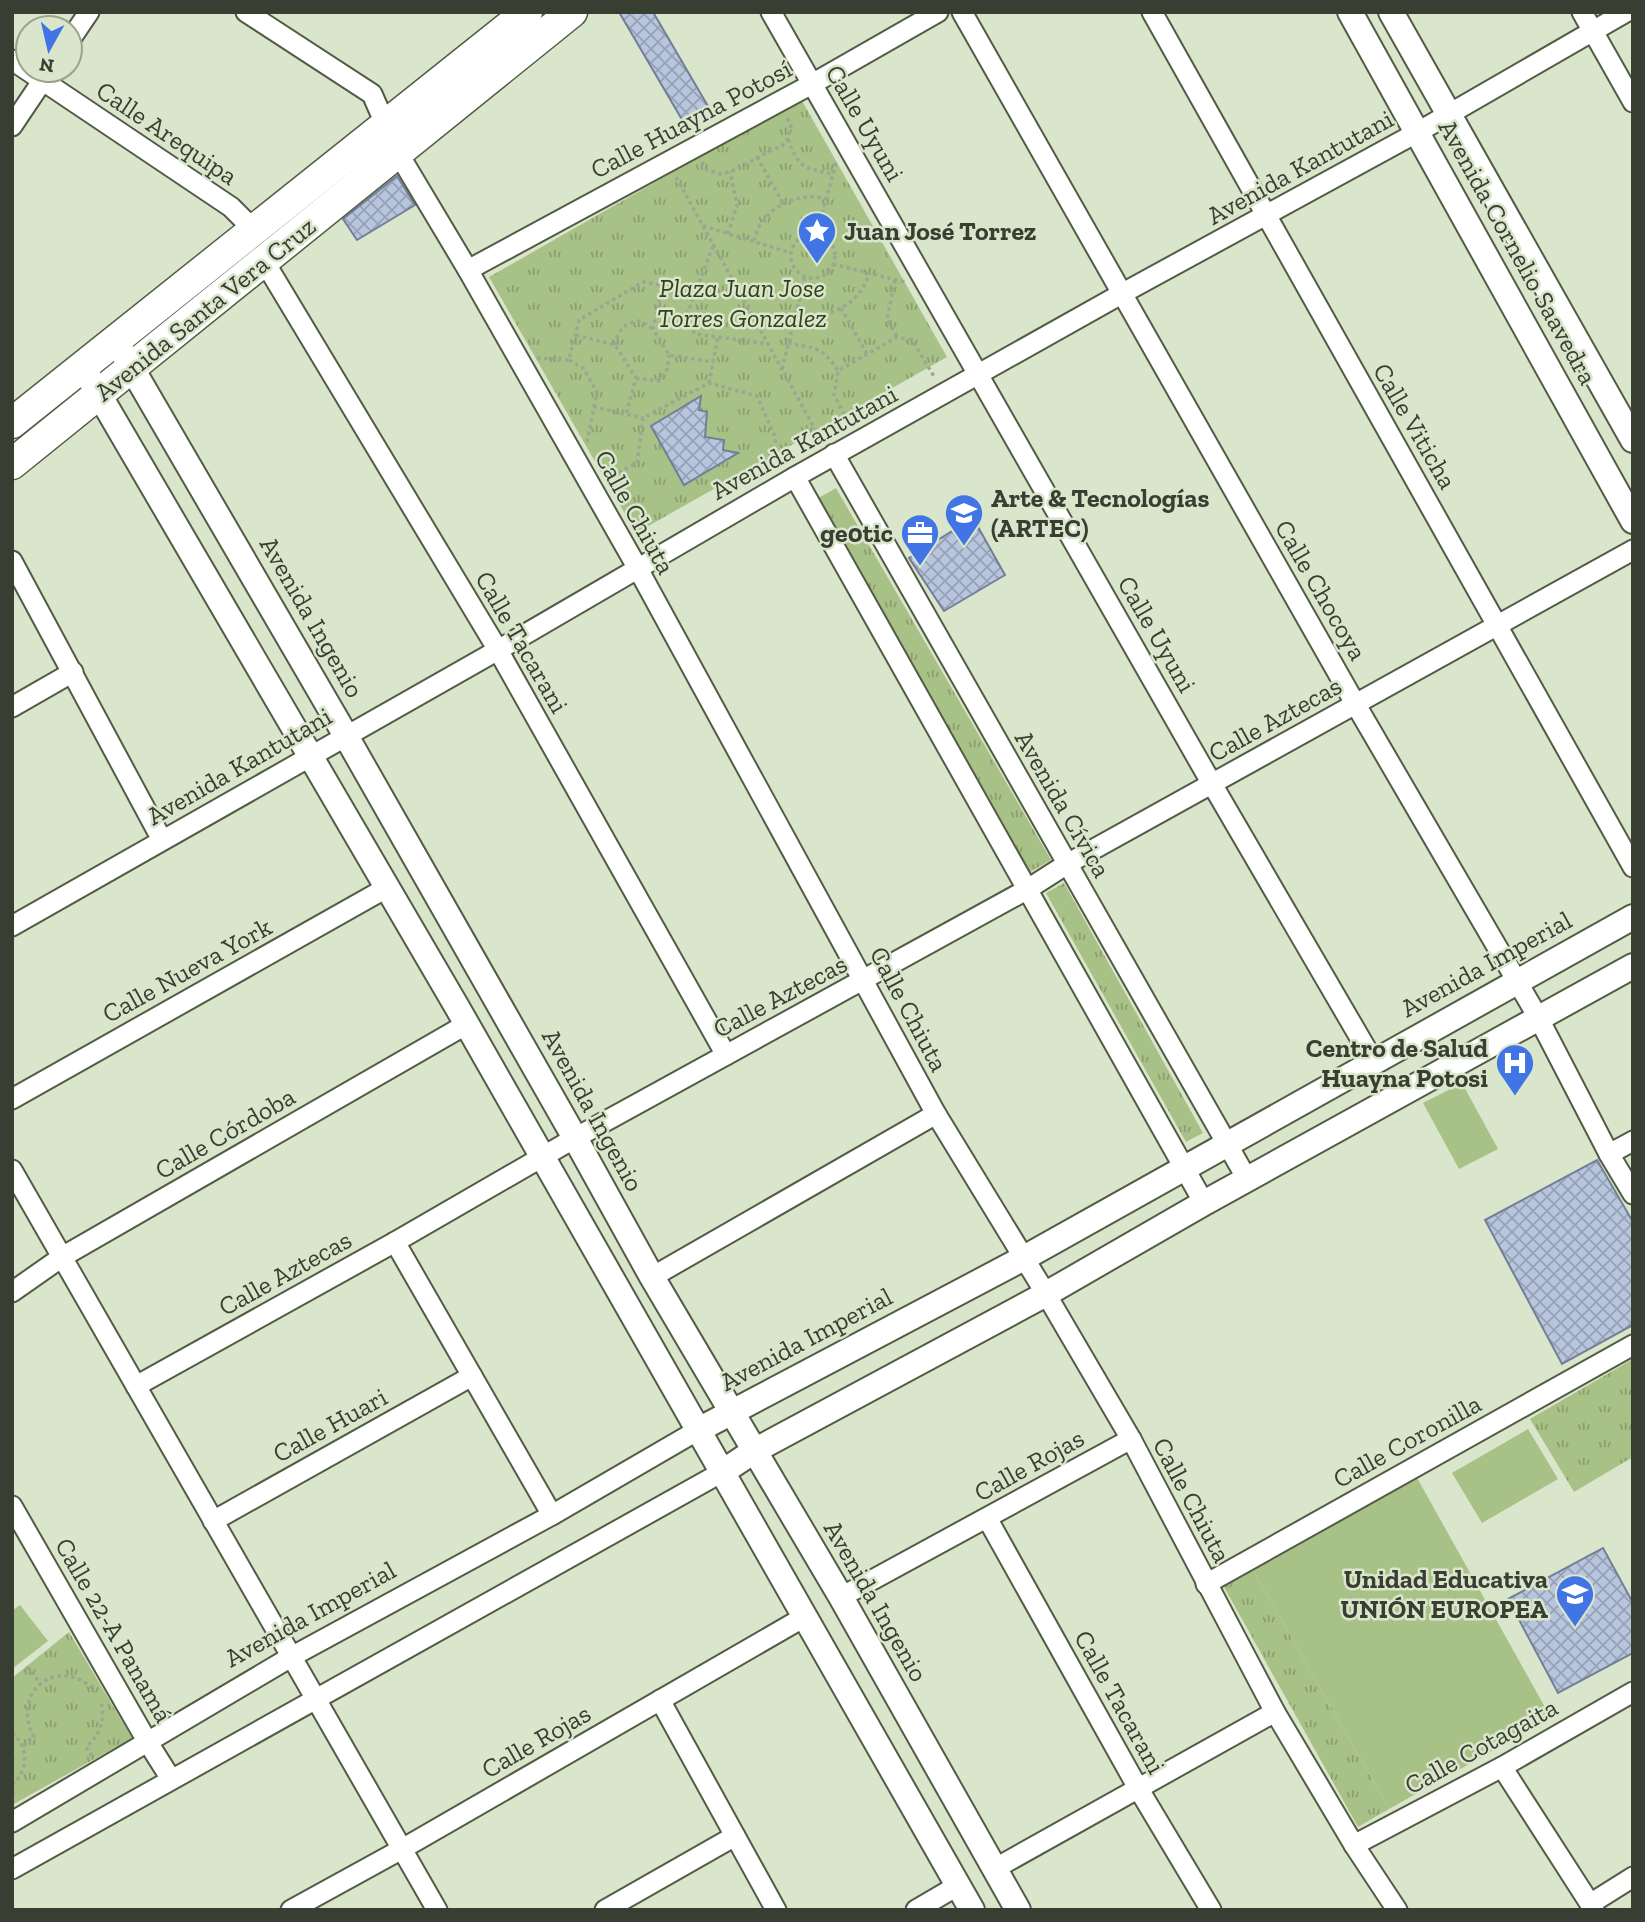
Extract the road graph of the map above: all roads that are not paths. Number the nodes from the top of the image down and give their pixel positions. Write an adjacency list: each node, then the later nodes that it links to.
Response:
1 (246, 12): 19 (street, Calle Chiuta)
2 (572, 12): 21 (main road, Avenida Santa Vera Cruz)
3 (771, 12): 15 (street, Calle Uyuni)
4 (938, 12): 15 (street, Calle Huayna Potosí)
5 (962, 12): 26 (street, Calle Chocoya)
6 (1152, 12): 22 (street, Calle Viticha)
7 (1350, 12): 20 (street, Avenida Cornelio Saavedra)
8 (1391, 12): 17 (street, Avenida Cornelio Saavedra)
9 (1582, 12): 12 (street)
10 (1626, 12): 12 (street, Avenida Kantutani)
11 (524, 13): 19 (main road, Avenida Santa Vera Cruz)
12 (1592, 31): 16 (street); 17 (street, Avenida Kantutani)
13 (40, 84): 18 (street)
14 (58, 84): 23 (street, Calle Arequipa)
15 (812, 84): 25 (street, Calle Huayna Potosí); 30 (street, Calle Uyuni)
16 (1633, 102)
17 (1449, 115): 20 (street, Avenida Kantutani); 33 (street, Avenida Cornelio Saavedra)
18 (12, 126)
19 (386, 126): 21 (street, Calle Chiuta); 23 (main road, Avenida Santa Vera Cruz)
20 (1418, 132): 22 (street, Avenida Kantutani); 37 (street, Avenida Cornelio Saavedra)
21 (398, 153): 24 (main road, Avenida Santa Vera Cruz); 25 (street, Calle Chiuta)
22 (1266, 217): 26 (street, Avenida Kantutani); 41 (street, Calle Viticha)
23 (254, 230): 27 (main road, Avenida Santa Vera Cruz)
24 (264, 261): 29 (main road, Avenida Santa Vera Cruz); 42 (street, Calle Tacarani)
25 (468, 270): 40 (street, Calle Chiuta)
26 (1123, 293): 30 (street, Avenida Kantutani); 44 (street, Calle Chocoya)
27 (114, 341): 28 (main road, Avenida Santa Vera Cruz); 29 (street, Avenida Ingenio)
28 (82, 367): 31 (street); 32 (main road, Avenida Santa Vera Cruz)
29 (132, 367): 31 (main road, Avenida Santa Vera Cruz); 46 (street, Avenida Ingenio)
30 (978, 374): 34 (street, Avenida Kantutani); 48 (street, Calle Uyuni)
31 (100, 393): 35 (main road, Avenida Santa Vera Cruz); 47 (street)
32 (12, 423)
33 (1633, 440)
34 (834, 454): 36 (street, Avenida Kantutani); 50 (street, Avenida Cívica)
35 (12, 464)
36 (788, 481): 40 (street, Avenida Kantutani); 53 (street)
37 (1633, 520)
38 (1633, 550): 41 (street, Calle Aztecas)
39 (12, 561): 43 (street)
40 (636, 567): 42 (street, Avenida Kantutani); 57 (street, Calle Chiuta)
41 (1497, 624): 44 (street, Calle Aztecas); 51 (street, Calle Viticha)
42 (498, 650): 46 (street, Avenida Kantutani); 61 (street, Calle Tacarani)
43 (74, 673): 45 (street); 49 (street)
44 (1356, 705): 48 (street, Calle Aztecas); 58 (street, Calle Chocoya)
45 (12, 707)
46 (346, 736): 47 (street, Avenida Kantutani); 65 (street, Avenida Ingenio)
47 (313, 756): 49 (street, Avenida Kantutani); 52 (street)
48 (1212, 784): 50 (street, Calle Aztecas); 62 (street, Calle Uyuni)
49 (162, 840): 55 (street, Avenida Kantutani)
50 (1067, 864): 53 (street, Calle Aztecas); 67 (street, Avenida Cívica)
51 (1633, 867)
52 (388, 887): 60 (street); 63 (street, Calle Nueva York)
53 (1028, 889): 57 (street, Calle Aztecas); 70 (street)
54 (1633, 917): 58 (street, Avenida Imperial)
55 (12, 926)
56 (1633, 966): 59 (street)
57 (864, 981): 61 (street, Calle Aztecas); 64 (street, Calle Chiuta)
58 (1516, 981): 59 (street, Calle Chocoya); 62 (street, Avenida Imperial)
59 (1539, 1019): 68 (street, Calle Chocoya); 72 (street)
60 (467, 1024): 69 (street); 76 (street, Calle Córdoba)
61 (726, 1055): 65 (street, Calle Aztecas)
62 (1374, 1062): 67 (street, Avenida Imperial)
63 (12, 1099)
64 (936, 1114): 77 (street, Calle Chiuta); 78 (street)
65 (575, 1138): 69 (street, Calle Aztecas); 78 (street, Avenida Ingenio)
66 (1633, 1141): 68 (street)
67 (1226, 1145): 70 (street, Avenida Imperial); 72 (street, Avenida Cívica)
68 (1609, 1154): 73 (street, Calle Chocoya)
69 (543, 1157): 75 (street, Calle Aztecas); 85 (street)
70 (1185, 1168): 74 (street); 77 (street, Avenida Imperial)
71 (12, 1170): 76 (street)
72 (1247, 1179): 74 (street)
73 (1633, 1194)
74 (1204, 1203): 80 (street)
75 (395, 1242): 82 (street); 83 (street, Calle Aztecas)
76 (62, 1257): 79 (street, Calle Córdoba); 83 (street)
77 (1024, 1258): 80 (street, Calle Chiuta); 84 (street, Avenida Imperial)
78 (652, 1277): 84 (street, Avenida Ingenio)
79 (12, 1292)
80 (1046, 1294): 86 (street, Calle Chiuta); 87 (street)
81 (1633, 1345): 93 (street, Calle Coronilla)
82 (472, 1376): 90 (street); 92 (street, Calle Huari)
83 (136, 1386): 92 (street)
84 (731, 1412): 85 (street, Avenida Imperial); 87 (street, Avenida Ingenio)
85 (700, 1429): 88 (street); 90 (street, Avenida Imperial)
86 (1131, 1439): 91 (street, Calle Rojas); 93 (street, Calle Chiuta)
87 (754, 1451): 88 (street); 94 (street, Avenida Ingenio)
88 (724, 1471): 95 (street); 98 (street)
89 (12, 1506): 101 (street, Calle 22-A Panamá)
90 (552, 1515): 96 (street, Avenida Imperial)
91 (988, 1518): 94 (street, Calle Rojas); 104 (street, Calle Tacarani)
92 (213, 1521): 96 (street)
93 (1206, 1584): 100 (street, Calle Chiuta)
94 (841, 1597): 110 (street, Avenida Ingenio)
95 (806, 1616): 99 (street, Calle Rojas); 112 (street)
96 (291, 1657): 98 (street); 101 (street, Avenida Imperial)
97 (1633, 1692): 102 (street, Calle Cotagaita)
98 (315, 1699): 103 (street); 108 (street)
99 (660, 1700): 106 (street); 108 (street, Calle Rojas)
100 (1275, 1712): 104 (street); 107 (street, Calle Chiuta)
101 (147, 1741): 103 (street, Calle 22-A Panamá); 105 (street, Avenida Imperial)
102 (1502, 1767): 107 (street, Calle Cotagaita); 113 (street)
103 (171, 1779): 109 (street)
104 (1138, 1788): 110 (street); 121 (street, Calle Tacarani)
105 (12, 1822)
106 (735, 1836): 116 (street); 117 (street)
107 (1354, 1845): 122 (street, Calle Chiuta)
108 (402, 1849): 114 (street, Calle Rojas); 115 (street)
109 (12, 1869)
110 (995, 1869): 120 (street, Avenida Ingenio)
111 (1633, 1877): 113 (street)
112 (957, 1886): 118 (street); 119 (street)
113 (1592, 1907)
114 (291, 1910)
115 (436, 1910)
116 (605, 1910)
117 (776, 1910)
118 (916, 1910)
119 (972, 1910)
120 (1018, 1910)
121 (1211, 1910)
122 (1397, 1910)

